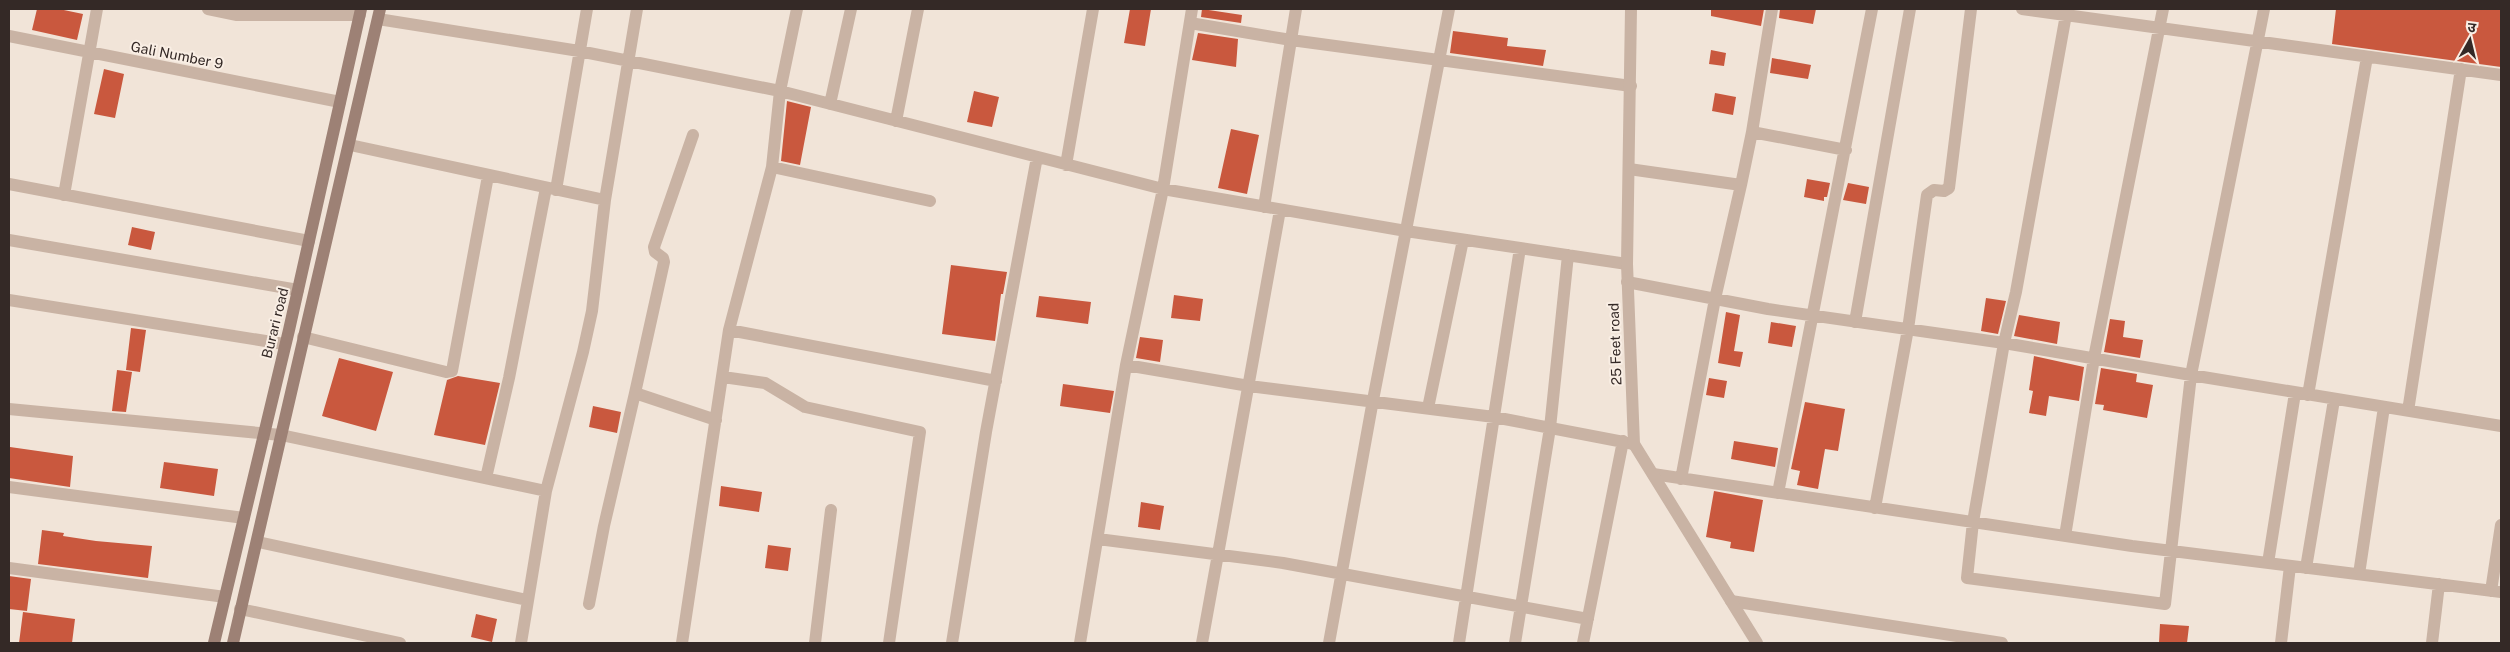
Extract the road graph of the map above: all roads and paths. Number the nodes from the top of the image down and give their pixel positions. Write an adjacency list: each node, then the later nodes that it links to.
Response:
1 (97, 9): 29 (street)
2 (208, 9): 20 (street)
3 (586, 9): 28 (street)
4 (637, 9): 32 (street)
5 (797, 9): 36 (street)
6 (851, 9): 38 (street)
7 (918, 9): 39 (street)
8 (1094, 9): 45 (street)
9 (1192, 9): 23 (street)
10 (1296, 9): 26 (street)
11 (1449, 9): 31 (street)
12 (1631, 9): 35 (street, 25 Feet road)
13 (1772, 9): 40 (street)
14 (1872, 9): 43 (street)
15 (1910, 9): 70 (street)
16 (1971, 9): 71 (street)
17 (2022, 9): 21 (street)
18 (2163, 9): 24 (street)
19 (2264, 9): 27 (street)
20 (361, 12): 37 (main road, Burari road)
21 (2067, 12): 24 (street); 74 (street)
22 (379, 14): 28 (street); 42 (main road)
23 (1190, 23): 26 (street); 52 (street)
24 (2159, 28): 27 (street); 76 (street)
25 (9, 36): 29 (street, Gali Number 9)
26 (1291, 40): 31 (street); 56 (street)
27 (2259, 42): 30 (street); 78 (street)
28 (579, 51): 32 (street); 51 (street)
29 (89, 53): 37 (street, Gali Number 9); 53 (street)
30 (2368, 56): 33 (street); 84 (street)
31 (1439, 59): 35 (street); 58 (street)
32 (628, 61): 36 (street); 54 (street)
33 (2461, 69): 34 (street); 90 (street)
34 (2501, 75)
35 (1631, 86): 47 (street, 25 Feet road)
36 (780, 91): 38 (street); 46 (street)
37 (340, 102): 61 (main road, Burari road)
38 (830, 104): 39 (street)
39 (896, 121): 44 (street)
40 (1752, 132): 43 (street); 50 (street)
41 (693, 136): 82 (street)
42 (350, 145): 48 (street); 73 (main road)
43 (1846, 150): 69 (street)
44 (1037, 157): 45 (street); 80 (street)
45 (1066, 165): 52 (street)
46 (772, 166): 55 (street); 72 (street)
47 (1629, 170): 50 (street); 64 (street, 25 Feet road)
48 (488, 176): 51 (street); 73 (street)
49 (9, 184): 53 (street)
50 (1741, 185): 68 (street)
51 (551, 189): 54 (street); 99 (street)
52 (1162, 189): 56 (street); 77 (street)
53 (64, 195): 61 (street)
54 (605, 200): 102 (street)
55 (930, 201)
56 (1264, 207): 57 (street)
57 (1280, 210): 58 (street); 81 (street)
58 (1406, 231): 60 (street); 85 (street)
59 (9, 240): 66 (street)
60 (1463, 240): 62 (street); 88 (street)
61 (309, 241): 66 (main road, Burari road)
62 (1520, 248): 63 (street); 91 (street)
63 (1568, 255): 64 (street); 94 (street)
64 (1626, 264): 65 (street, 25 Feet road)
65 (1627, 282): 68 (street); 97 (street, 25 Feet road)
66 (298, 290): 75 (main road, Burari road)
67 (9, 300): 75 (street)
68 (1715, 300): 69 (street); 100 (street)
69 (1812, 316): 70 (street); 103 (street)
70 (1855, 322): 71 (street)
71 (1908, 329): 74 (street); 104 (street)
72 (728, 330): 79 (street); 80 (street)
73 (303, 337): 96 (main road)
74 (2004, 342): 76 (street); 107 (street)
75 (284, 344): 95 (main road, Burari road)
76 (2094, 358): 78 (street); 109 (street)
77 (1126, 365): 81 (street); 110 (street)
78 (2191, 375): 83 (street); 112 (street)
79 (723, 377): 92 (street); 136 (street)
80 (996, 381): 137 (street)
81 (1249, 386): 85 (street); 113 (street)
82 (635, 393): 92 (street); 126 (street)
83 (2294, 393): 84 (street); 114 (street)
84 (2308, 395): 86 (street)
85 (1373, 400): 88 (street); 119 (street)
86 (2334, 400): 87 (street); 117 (street)
87 (2384, 407): 90 (street); 118 (street)
88 (1428, 408): 91 (street)
89 (9, 409): 95 (street)
90 (2408, 411): 93 (street)
91 (1494, 416): 94 (street); 123 (street)
92 (716, 420): 134 (street)
93 (2501, 426)
94 (1550, 428): 97 (street); 127 (street)
95 (265, 433): 96 (street); 106 (main road, Burari road)
96 (281, 435): 99 (street); 111 (main road)
97 (1628, 443): 98 (street, 25 Feet road); 129 (street)
98 (1653, 474): 100 (street); 125 (street, 25 Feet road)
99 (486, 478): 102 (street)
100 (1681, 479): 103 (street)
101 (9, 487): 106 (street)
102 (546, 491): 124 (street)
103 (1778, 493): 104 (street)
104 (1875, 508): 107 (street)
105 (831, 510): 135 (street)
106 (244, 518): 122 (main road, Burari road)
107 (1973, 522): 109 (street); 112 (street)
108 (2501, 525): 121 (street)
109 (2065, 536): 112 (street)
110 (1098, 540): 113 (street); 138 (street)
111 (258, 542): 124 (street); 128 (main road)
112 (2171, 551): 114 (street)
113 (1217, 554): 119 (street); 139 (street)
114 (2268, 563): 115 (street)
115 (2290, 566): 117 (street); 146 (street)
116 (9, 568): 122 (street)
117 (2306, 568): 118 (street)
118 (2359, 574): 120 (street)
119 (1342, 575): 123 (street); 140 (street)
120 (2439, 584): 121 (street); 147 (street)
121 (2496, 591)
122 (225, 596): 130 (main road, Burari road)
123 (1467, 598): 127 (street); 141 (street)
124 (527, 600): 133 (street)
125 (1731, 601): 144 (street, 25 Feet road); 145 (street)
126 (589, 604)
127 (1521, 607): 129 (street); 142 (street)
128 (240, 609): 131 (main road); 132 (street)
129 (1588, 619): 143 (street)
130 (214, 643)
131 (233, 643)
132 (400, 643)
133 (521, 643)
134 (682, 643)
135 (815, 643)
136 (890, 643)
137 (952, 643)
138 (1080, 643)
139 (1202, 643)
140 (1330, 643)
141 (1459, 643)
142 (1516, 643)
143 (1583, 643)
144 (1757, 643)
145 (2002, 643)
146 (2281, 643)
147 (2432, 643)

